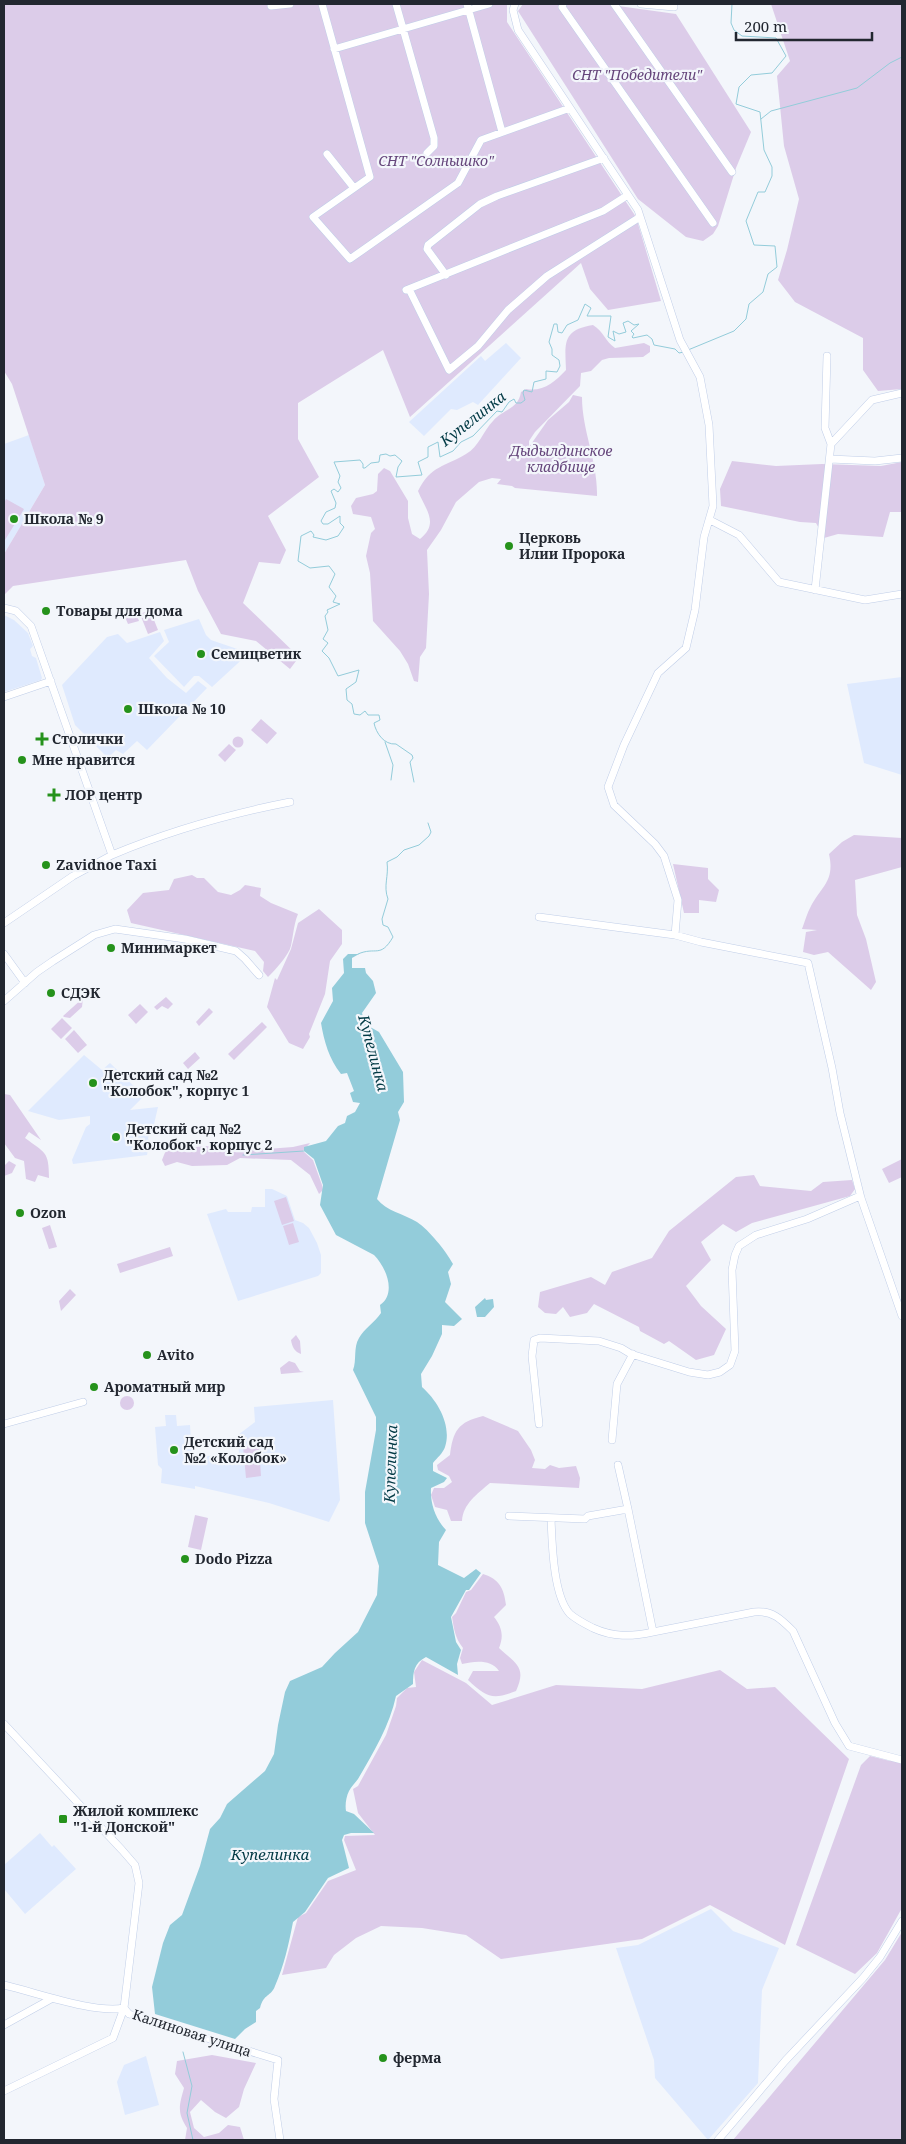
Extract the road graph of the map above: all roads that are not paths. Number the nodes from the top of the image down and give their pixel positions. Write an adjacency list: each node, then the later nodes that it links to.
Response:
1 (290, 4): 9 (street)
2 (322, 4): 13 (street)
3 (396, 4): 12 (street)
4 (489, 4): 10 (street)
5 (515, 4): 14 (street)
6 (563, 4): 23 (street)
7 (614, 4): 19 (street)
8 (642, 4): 11 (street)
9 (271, 6)
10 (468, 7): 12 (street); 15 (street)
11 (674, 7)
12 (402, 28): 13 (street); 16 (street)
13 (334, 49): 20 (street)
14 (570, 108): 15 (street); 18 (street)
15 (502, 132): 20 (street)
16 (427, 153)
17 (328, 154): 20 (street)
18 (604, 158): 21 (street); 24 (street)
19 (732, 172)
20 (354, 188)
21 (628, 195): 22 (street); 24 (street)
22 (640, 217): 24 (street); 30 (street)
23 (713, 223)
24 (446, 275)
25 (827, 356): 27 (street)
26 (902, 393): 27 (street)
27 (831, 444): 29 (street)
28 (902, 458): 29 (street)
29 (830, 459): 31 (street)
30 (710, 520): 31 (street); 40 (street)
31 (815, 590): 32 (street)
32 (902, 594)
33 (4, 608): 34 (street)
34 (51, 682): 35 (street); 37 (street)
35 (4, 697)
36 (290, 802): 37 (street)
37 (112, 855): 39 (street)
38 (539, 917): 40 (street)
39 (4, 924)
40 (675, 935): 45 (street)
41 (4, 954): 43 (street)
42 (259, 975): 43 (street)
43 (25, 983): 44 (street)
44 (4, 1001)
45 (860, 1196): 46 (street); 47 (street)
46 (902, 1316)
47 (633, 1354): 50 (street); 51 (street)
48 (83, 1402): 49 (street)
49 (4, 1424)
50 (539, 1424)
51 (612, 1440)
52 (618, 1465): 53 (street)
53 (628, 1508): 55 (street); 56 (street)
54 (509, 1516): 55 (street)
55 (551, 1518): 56 (street)
56 (652, 1632): 58 (street)
57 (4, 1724): 62 (street, Калиновая улица)
58 (902, 1760)
59 (902, 1921): 66 (street)
60 (4, 1984): 61 (street)
61 (51, 1999): 62 (street); 63 (street)
62 (124, 2008): 64 (street); 65 (street, Калиновая улица)
63 (4, 2026)
64 (4, 2091)
65 (280, 2140)
66 (718, 2140)

